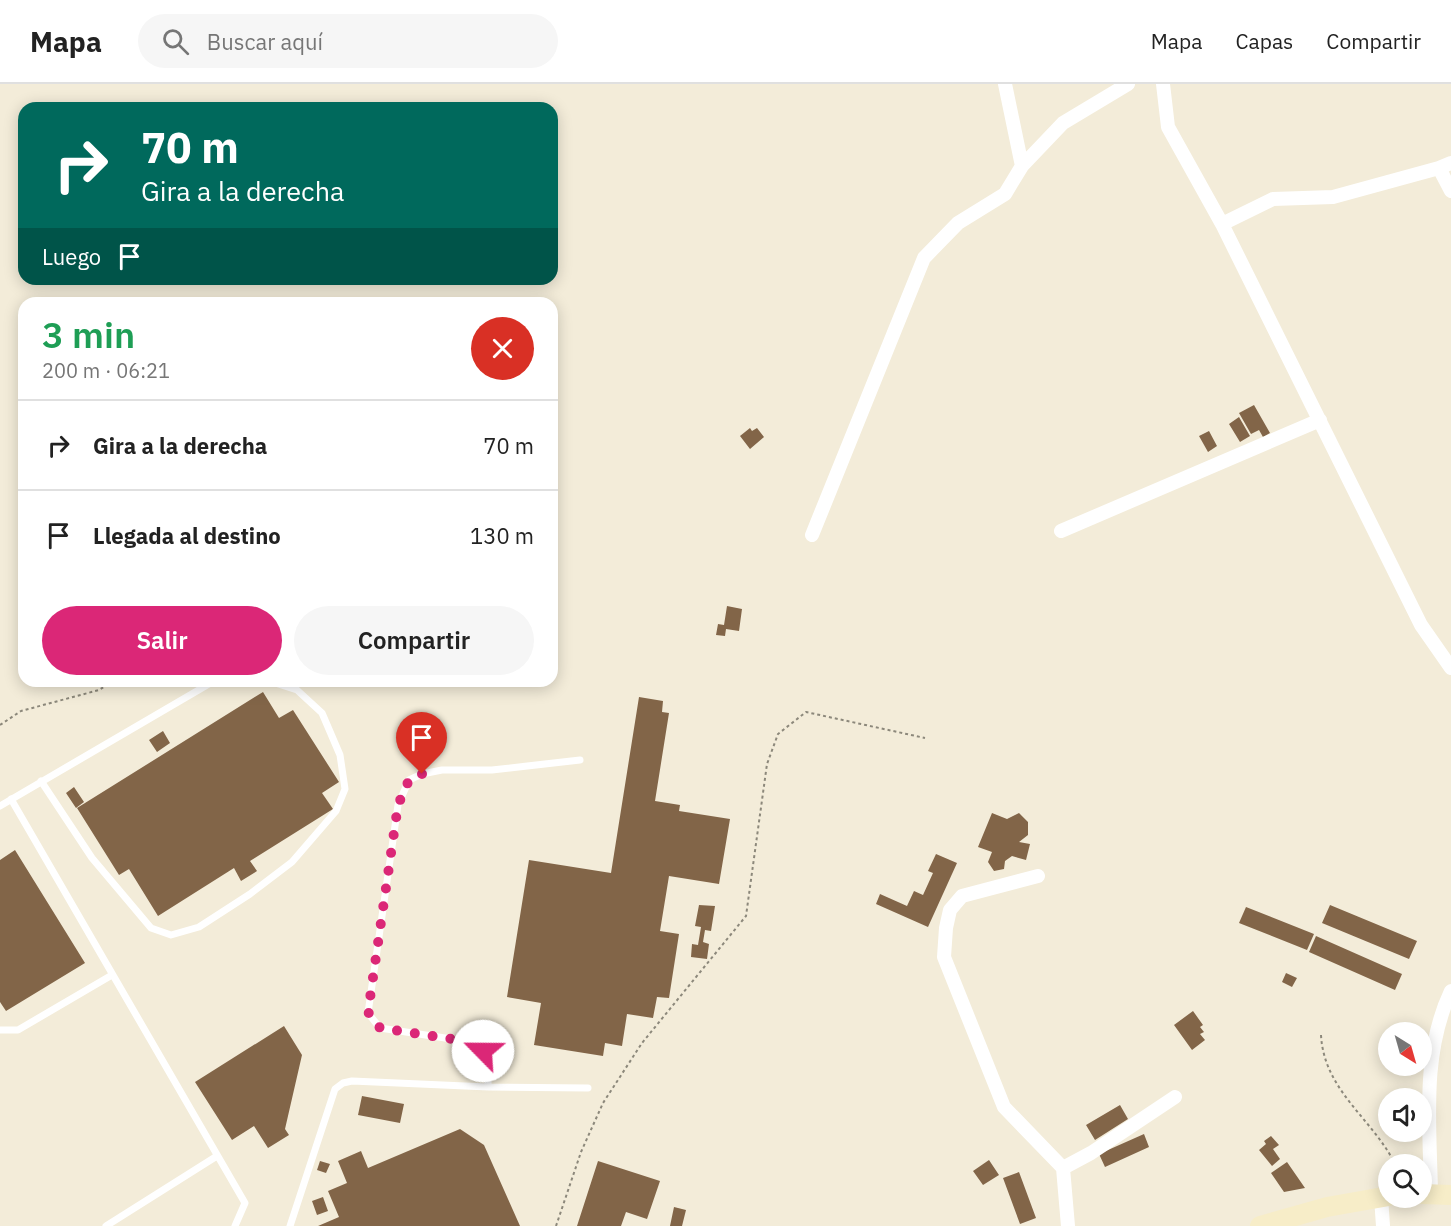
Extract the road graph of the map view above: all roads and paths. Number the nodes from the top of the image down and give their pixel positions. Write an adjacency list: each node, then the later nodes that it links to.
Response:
1 (1005, 84): 4 (street)
2 (1128, 84): 4 (street)
3 (1163, 84): 7 (street)
4 (1022, 166): 10 (street)
5 (1445, 166): 6 (street); 7 (street)
6 (1451, 192)
7 (1222, 224): 8 (street)
8 (1320, 420): 9 (street); 11 (street)
9 (1061, 531)
10 (812, 536)
11 (1451, 668)
12 (104, 687): 15 (path)
13 (204, 687): 18 (lane)
14 (288, 687): 18 (lane)
15 (0, 725)
16 (925, 738): 38 (path)
17 (580, 760): 26 (lane)
18 (41, 781): 19 (lane)
19 (10, 799): 20 (lane); 22 (lane)
20 (0, 806)
21 (1038, 876): 31 (street)
22 (112, 975): 24 (lane); 30 (lane)
23 (1451, 991): 32 (street)
24 (0, 1029)
25 (1321, 1035): 29 (path)
26 (489, 1087): 27 (lane); 37 (lane)
27 (588, 1088)
28 (1175, 1097): 31 (street)
29 (1390, 1154)
30 (218, 1156): 35 (lane); 36 (lane)
31 (1063, 1168): 39 (street)
32 (1435, 1194)
33 (1378, 1197): 40 (street)
34 (1384, 1208): 41 (street)
35 (106, 1226)
36 (235, 1226)
37 (290, 1226)
38 (556, 1226)
39 (1068, 1226)
40 (1260, 1226)
41 (1383, 1226)

